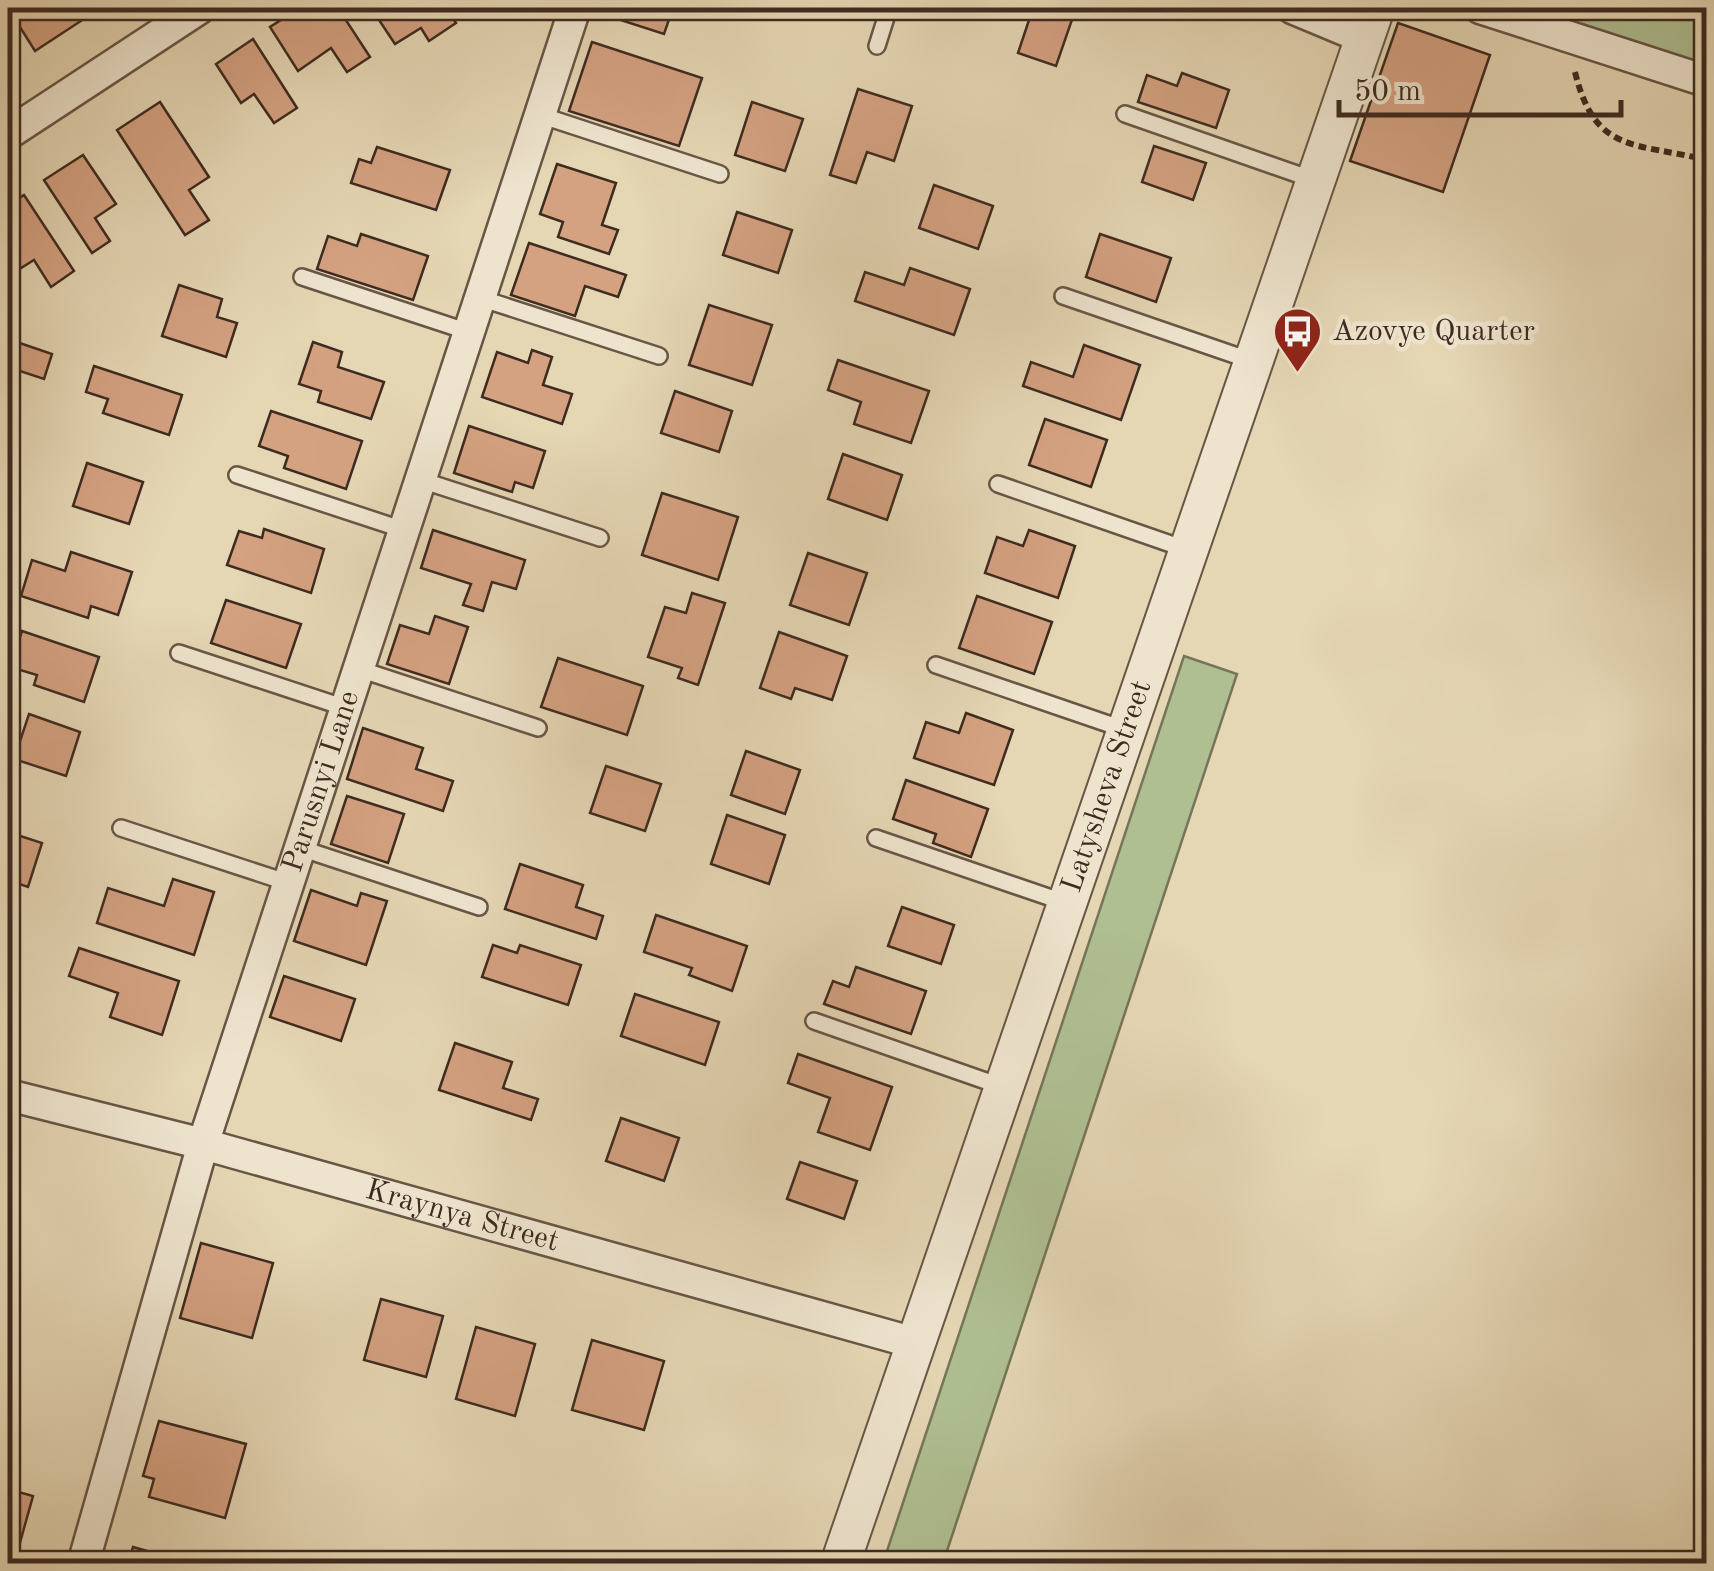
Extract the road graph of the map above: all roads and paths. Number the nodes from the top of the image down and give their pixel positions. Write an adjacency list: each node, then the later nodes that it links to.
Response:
1 (200, 8): 12 (street)
2 (576, 8): 11 (street, Parusnyi Lane)
3 (889, 8): 8 (lane)
4 (1292, 8): 6 (street)
5 (1480, 8): 7 (street)
6 (1369, 23): 15 (street, Latysheva Street)
7 (1548, 30): 9 (street); 13 (path)
8 (877, 46)
9 (1706, 82)
10 (1125, 114): 15 (lane)
11 (540, 115): 14 (lane); 18 (street, Parusnyi Lane)
12 (8, 134)
13 (1706, 160)
14 (720, 174)
15 (1314, 180): 21 (street, Latysheva Street)
16 (302, 277): 19 (lane)
17 (1062, 296): 21 (lane)
18 (480, 298): 19 (street, Parusnyi Lane); 20 (lane)
19 (469, 332): 23 (street, Parusnyi Lane)
20 (660, 356)
21 (1252, 361): 27 (street, Latysheva Street)
22 (237, 475): 25 (lane)
23 (421, 480): 25 (street, Parusnyi Lane); 26 (lane)
24 (998, 484): 27 (lane)
25 (404, 530): 30 (street, Parusnyi Lane)
26 (600, 538)
27 (1188, 550): 33 (street, Latysheva Street)
28 (178, 653): 31 (lane)
29 (936, 665): 33 (lane)
30 (359, 669): 31 (street, Parusnyi Lane); 32 (lane)
31 (346, 708): 36 (street, Parusnyi Lane)
32 (538, 728)
33 (1126, 730): 38 (street, Latysheva Street)
34 (121, 828): 37 (lane)
35 (876, 838): 38 (lane)
36 (300, 848): 37 (street, Parusnyi Lane); 39 (lane)
37 (288, 883): 43 (street, Parusnyi Lane)
38 (1066, 903): 41 (street, Latysheva Street)
39 (479, 907)
40 (814, 1021): 41 (lane)
41 (1003, 1087): 44 (street, Latysheva Street)
42 (8, 1095): 43 (street, Kraynya Street)
43 (203, 1144): 44 (street, Kraynya Street); 45 (street, Parusnyi Lane)
44 (915, 1343): 46 (street, Latysheva Street)
45 (82, 1564)
46 (840, 1564)

